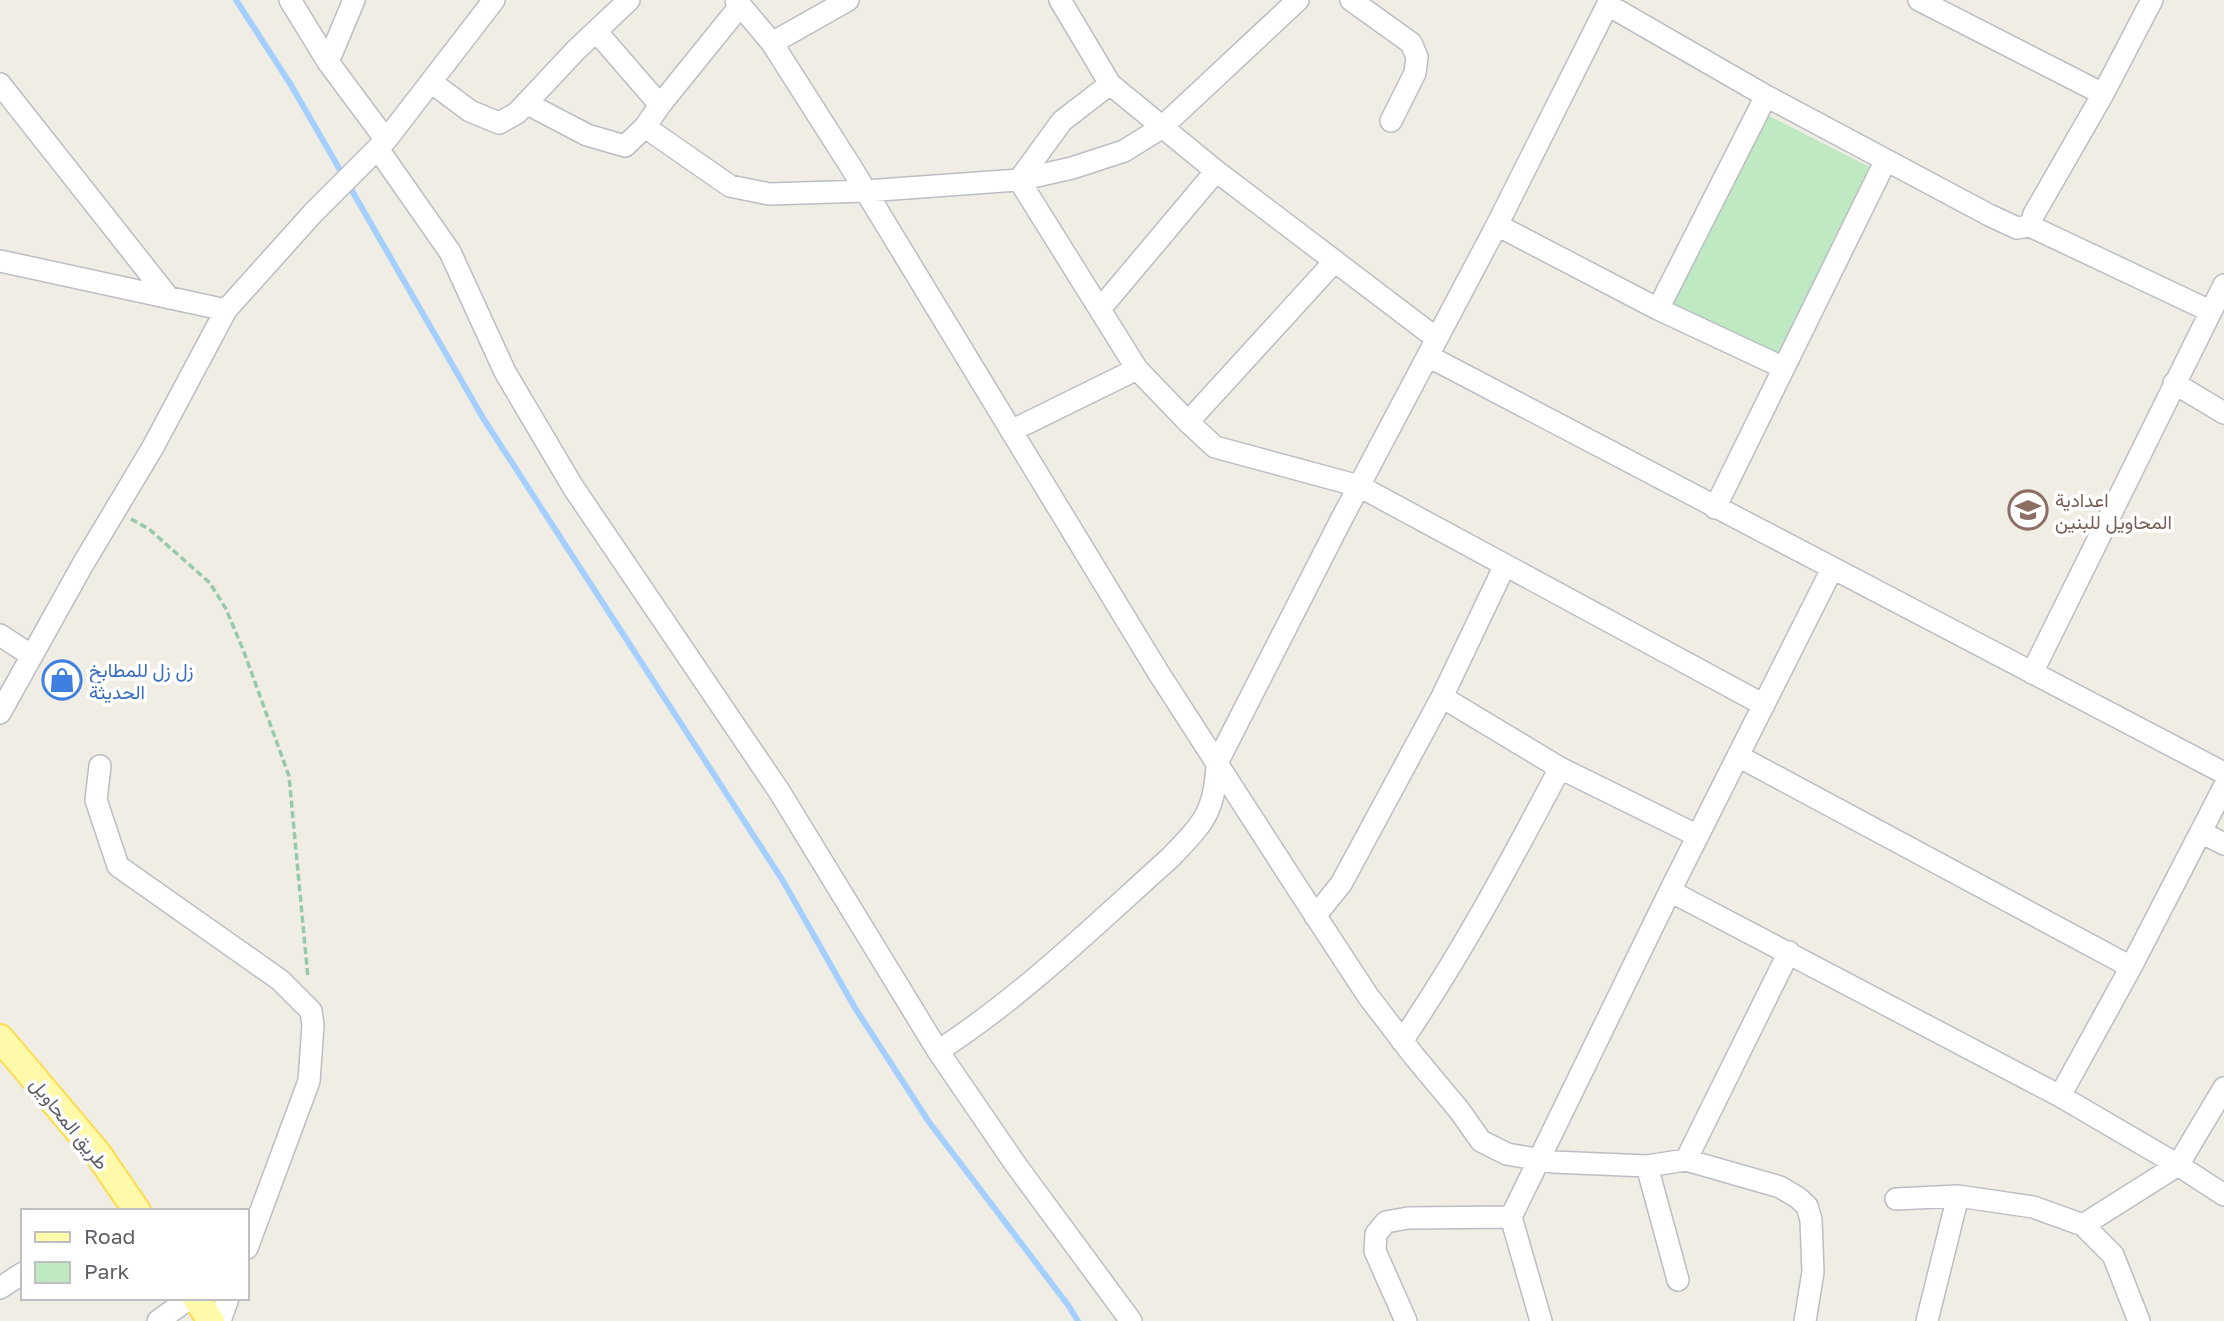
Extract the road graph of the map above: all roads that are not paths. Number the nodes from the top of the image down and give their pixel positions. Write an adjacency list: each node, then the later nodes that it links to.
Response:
1 (290, 0): 16 (street)
2 (355, 0): 16 (street)
3 (494, 0): 17 (street)
4 (629, 0): 14 (street)
5 (848, 0): 15 (street)
6 (1060, 0): 18 (street)
7 (1298, 0): 26 (street)
8 (1351, 0): 24 (street)
9 (1919, 0): 13 (street)
10 (2152, 0): 20 (street)
11 (1609, 2): 21 (street); 32 (street)
12 (738, 3): 15 (street); 23 (street)
13 (1956, 8): 20 (street)
14 (596, 31): 22 (street); 23 (street)
15 (772, 43): 31 (street)
16 (328, 62): 27 (street)
17 (431, 82): 22 (street); 27 (street)
18 (1110, 84): 26 (street); 30 (street)
19 (0, 85): 37 (street)
20 (2103, 94): 33 (street)
21 (1766, 96): 28 (street); 39 (street)
22 (526, 103): 25 (street)
23 (660, 105): 25 (street)
24 (1391, 121)
25 (645, 127): 31 (street)
26 (1161, 128): 29 (street); 30 (street)
27 (382, 145): 40 (street); 74 (street)
28 (1886, 160): 33 (street); 43 (street)
29 (1216, 171): 35 (street); 38 (street)
30 (1019, 180): 31 (street); 38 (street)
31 (866, 191): 48 (street)
32 (1497, 225): 39 (street); 42 (street)
33 (2030, 226): 41 (street)
34 (0, 261): 37 (street)
35 (1335, 261): 42 (street); 47 (street)
36 (2224, 285): 41 (street)
37 (169, 298): 40 (street)
38 (1100, 309): 44 (street)
39 (1658, 309): 43 (street)
40 (226, 310): 54 (street)
41 (2210, 311): 45 (street)
42 (1432, 347): 49 (street); 50 (street)
43 (1784, 368): 50 (street)
44 (1137, 369): 47 (street); 48 (street)
45 (2174, 383): 46 (street); 55 (street)
46 (2224, 413)
47 (1188, 422): 49 (street)
48 (1011, 431): 60 (street)
49 (1359, 486): 51 (street); 60 (street)
50 (1715, 508): 52 (street)
51 (1505, 565): 56 (street); 57 (street)
52 (1832, 569): 55 (street); 57 (street)
53 (0, 635): 54 (street)
54 (32, 656): 58 (street)
55 (2032, 673): 63 (street)
56 (1443, 697): 62 (street); 69 (street)
57 (1764, 705): 59 (street)
58 (0, 713)
59 (1738, 755): 66 (street); 71 (street)
60 (1217, 763): 69 (street); 74 (street)
61 (100, 766): 87 (street)
62 (1560, 768): 66 (street); 73 (street)
63 (2224, 773)
64 (2224, 787): 65 (street)
65 (2201, 832): 67 (street); 71 (street)
66 (1698, 836): 68 (street)
67 (2224, 844)
68 (1670, 891): 70 (street); 77 (street)
69 (1315, 916): 73 (street)
70 (1789, 952): 76 (street); 78 (street)
71 (2131, 967): 76 (street)
72 (0, 1038): 84 (main road, طريق المحاويل)
73 (1402, 1041): 77 (street)
74 (938, 1051): 97 (street)
75 (2224, 1088): 79 (street)
76 (2060, 1096): 79 (street)
77 (1539, 1159): 80 (street); 85 (street)
78 (1686, 1160): 80 (street); 100 (street)
79 (2178, 1165): 81 (street); 86 (street)
80 (1647, 1166): 89 (street)
81 (2224, 1195)
82 (1958, 1196): 83 (street); 86 (street); 101 (street)
83 (1896, 1199)
84 (128, 1208)
85 (1511, 1217): 98 (street); 99 (street)
86 (2083, 1225): 102 (street)
87 (248, 1245)
88 (21, 1274): 90 (street)
89 (1678, 1280)
90 (0, 1288)
91 (187, 1300): 94 (street)
92 (197, 1300): 95 (main road)
93 (227, 1300): 96 (street)
94 (158, 1321)
95 (212, 1321)
96 (220, 1321)
97 (1131, 1321)
98 (1406, 1321)
99 (1541, 1321)
100 (1805, 1321)
101 (1927, 1321)
102 (2138, 1321)

